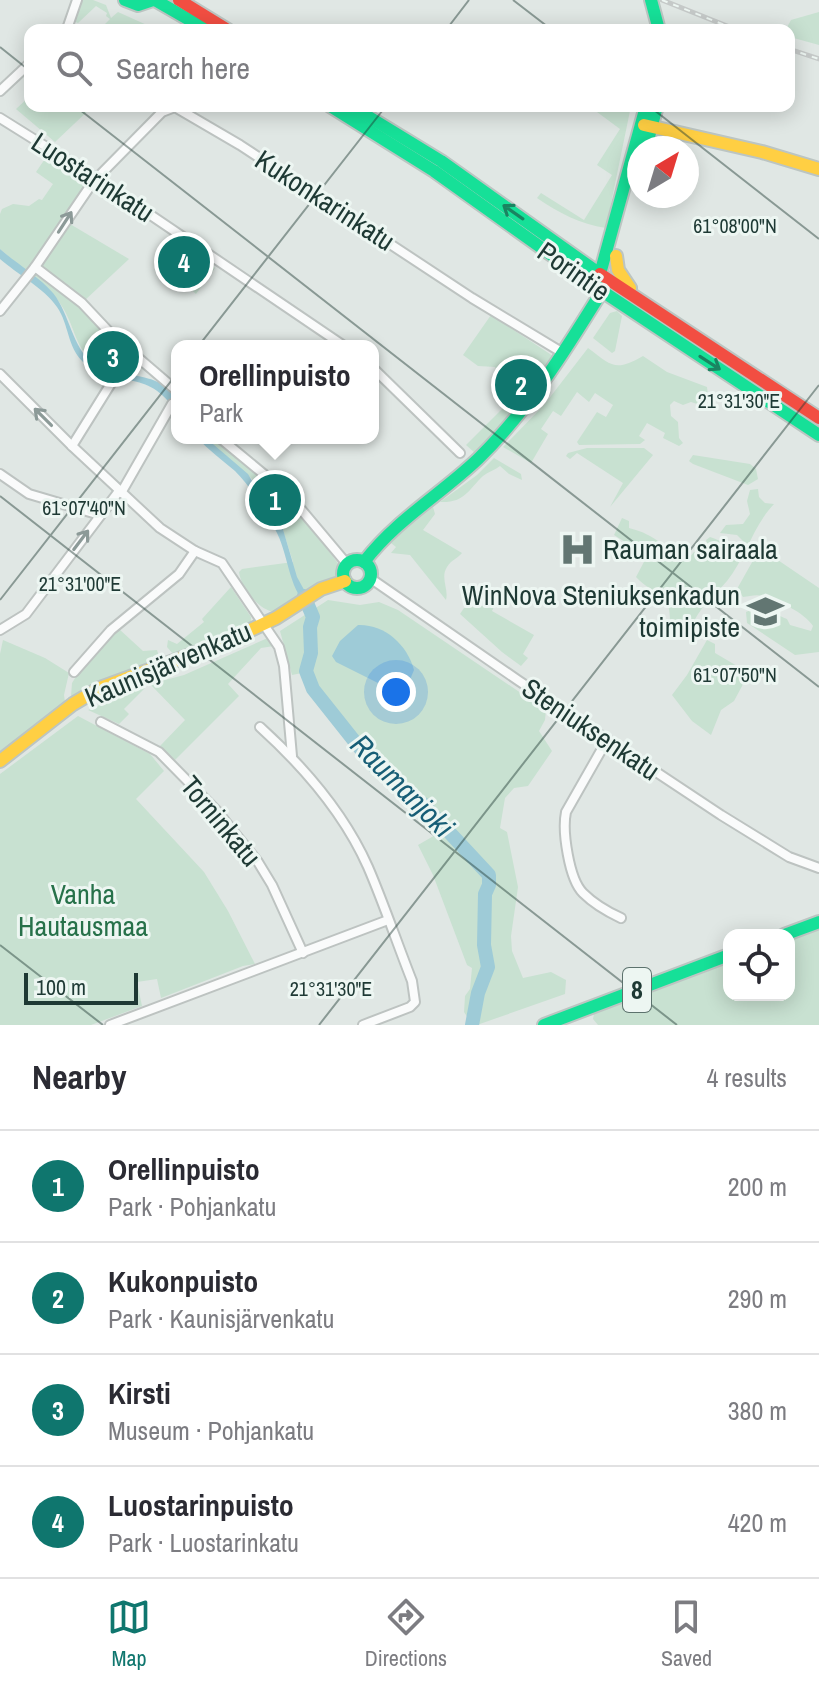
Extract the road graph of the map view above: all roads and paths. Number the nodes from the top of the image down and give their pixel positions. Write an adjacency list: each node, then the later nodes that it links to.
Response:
1 (77, 0): 7 (street)
2 (125, 0): 3 (main road)
3 (154, 0): 8 (main road)
4 (179, 0): 9 (main road)
5 (642, 0): 10 (main road)
6 (651, 0): 11 (main road)
7 (69, 24)
8 (196, 24)
9 (218, 24)
10 (647, 24)
11 (657, 24)
12 (24, 69): 13 (street)
13 (0, 91)
14 (162, 112): 24 (street, Kukonkarinkatu)
15 (183, 112): 33 (street, Kukonkarinkatu)
16 (340, 112): 29 (main road, Porintie)
17 (361, 112): 29 (main road, Porintie, one-way to 17)
18 (646, 112): 21 (main road)
19 (654, 112): 21 (main road)
20 (0, 118): 24 (street, Luostarinkatu)
21 (647, 125): 22 (main road); 23 (main road); 26 (main road)
22 (647, 136)
23 (819, 169)
24 (96, 178): 28 (street, one-way to 24); 32 (street, Luostarinkatu)
25 (627, 207): 26 (main road)
26 (618, 232): 27 (main road)
27 (611, 254): 29 (main road); 30 (main road)
28 (32, 270): 31 (street); 37 (street)
29 (604, 282): 30 (main road, Porintie); 33 (main road); 40 (main road, Porintie, one-way to 40)
30 (630, 291): 39 (main road, Porintie)
31 (0, 311)
32 (335, 340)
33 (563, 353): 48 (main road)
34 (0, 374): 42 (street, one-way to 34)
35 (379, 374): 43 (street)
36 (115, 377): 42 (street)
37 (171, 386)
38 (171, 406): 45 (street)
39 (819, 418)
40 (819, 435)
41 (227, 444): 49 (street)
42 (72, 446): 45 (street)
43 (460, 453)
44 (0, 474): 46 (street)
45 (120, 492): 46 (street); 47 (street)
46 (100, 515): 53 (street, one-way to 46)
47 (195, 551): 52 (street); 54 (street)
48 (364, 562): 49 (main road); 50 (main road)
49 (347, 564): 51 (main road)
50 (370, 578): 51 (main road); 57 (street, Steniuksenkatu)
51 (345, 581): 52 (main road, Kaunisjärvenkatu)
52 (265, 624): 58 (street); 59 (main road, Kaunisjärvenkatu)
53 (0, 630)
54 (74, 672)
55 (101, 722): 65 (street, Torninkatu)
56 (260, 727): 58 (street)
57 (607, 740): 60 (street, Steniuksenkatu); 61 (street)
58 (292, 756): 62 (street)
59 (0, 761)
60 (819, 868)
61 (621, 918)
62 (388, 920): 65 (street); 68 (street)
63 (818, 922): 64 (main road)
64 (795, 931)
65 (303, 953): 67 (street)
66 (723, 957): 69 (main road, 8)
67 (110, 1025)
68 (363, 1025)
69 (544, 1025)

